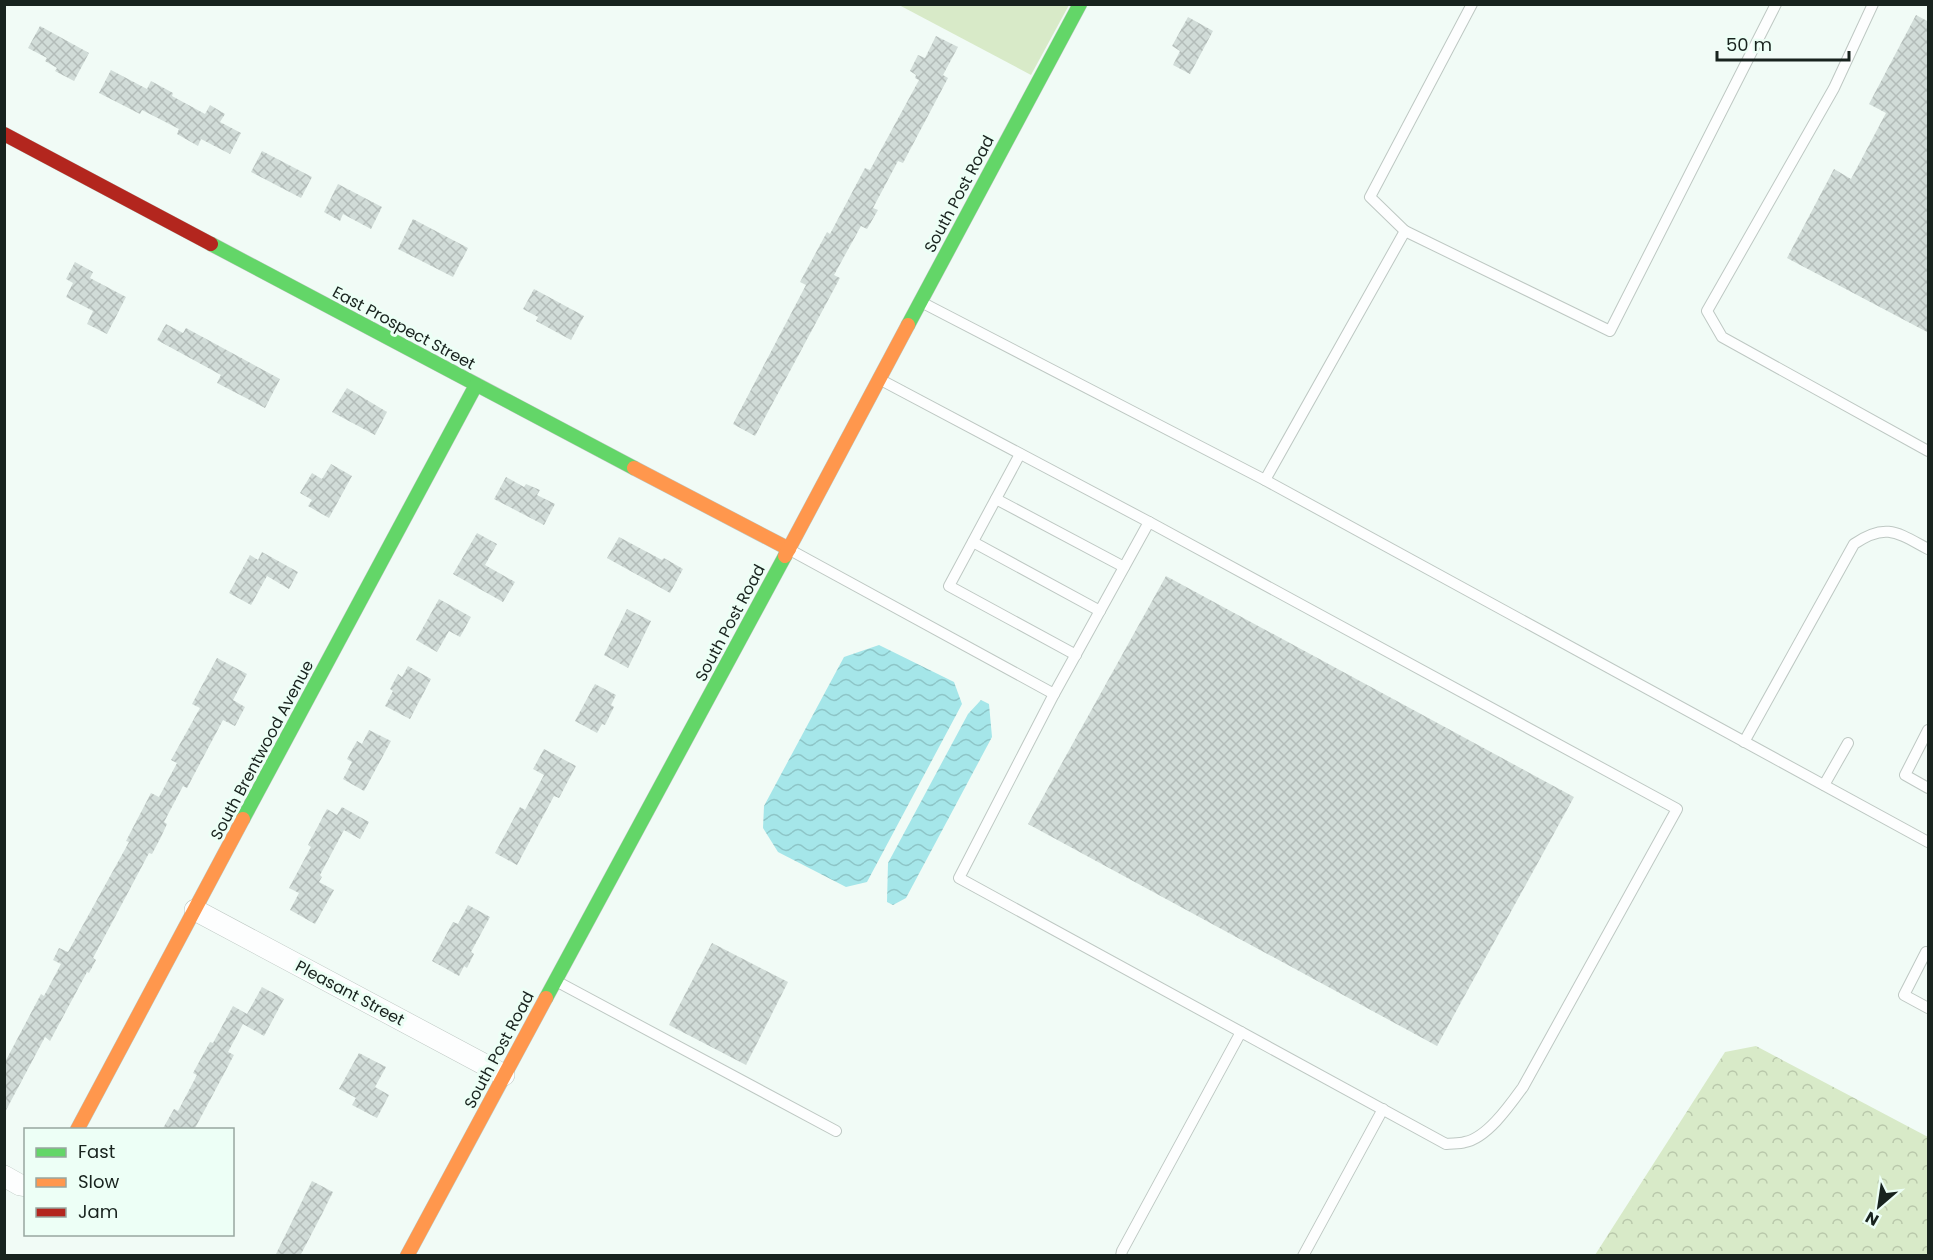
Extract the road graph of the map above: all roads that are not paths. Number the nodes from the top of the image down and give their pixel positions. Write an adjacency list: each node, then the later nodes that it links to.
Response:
1 (1080, 4): 7 (street, South Post Road)
2 (1472, 4): 6 (lane)
3 (1776, 4): 6 (lane)
4 (1874, 4): 10 (lane)
5 (4, 134): 9 (street, East Prospect Street)
6 (1406, 231): 12 (lane)
7 (920, 302): 8 (street, South Post Road); 12 (lane)
8 (879, 379): 11 (lane); 16 (street, South Post Road)
9 (476, 385): 16 (street, East Prospect Street); 28 (street, South Brentwood Avenue)
10 (1929, 451)
11 (1020, 454): 13 (lane); 14 (lane)
12 (1265, 480): 23 (lane)
13 (996, 500): 15 (lane); 18 (lane)
14 (1149, 522): 18 (lane); 34 (lane)
15 (973, 542): 19 (lane); 20 (lane)
16 (789, 549): 21 (lane); 30 (street, South Post Road)
17 (1929, 549): 23 (lane)
18 (1124, 567): 19 (lane)
19 (1100, 611): 20 (lane)
20 (1076, 655): 21 (lane)
21 (1054, 694): 32 (lane)
22 (1929, 730): 26 (lane)
23 (1744, 742): 25 (lane)
24 (1848, 743): 25 (lane)
25 (1824, 785): 27 (lane)
26 (1929, 788)
27 (1929, 842)
28 (195, 910): 33 (street, Pleasant Street); 35 (street, South Brentwood Avenue)
29 (1928, 951): 31 (lane)
30 (555, 981): 33 (street, South Post Road); 36 (lane)
31 (1929, 1008)
32 (1241, 1032): 34 (lane); 40 (lane)
33 (504, 1075): 39 (street, South Post Road)
34 (1383, 1109): 41 (lane)
35 (78, 1128)
36 (836, 1131)
37 (4, 1176): 38 (street)
38 (24, 1186)
39 (407, 1256)
40 (1121, 1256)
41 (1303, 1256)

